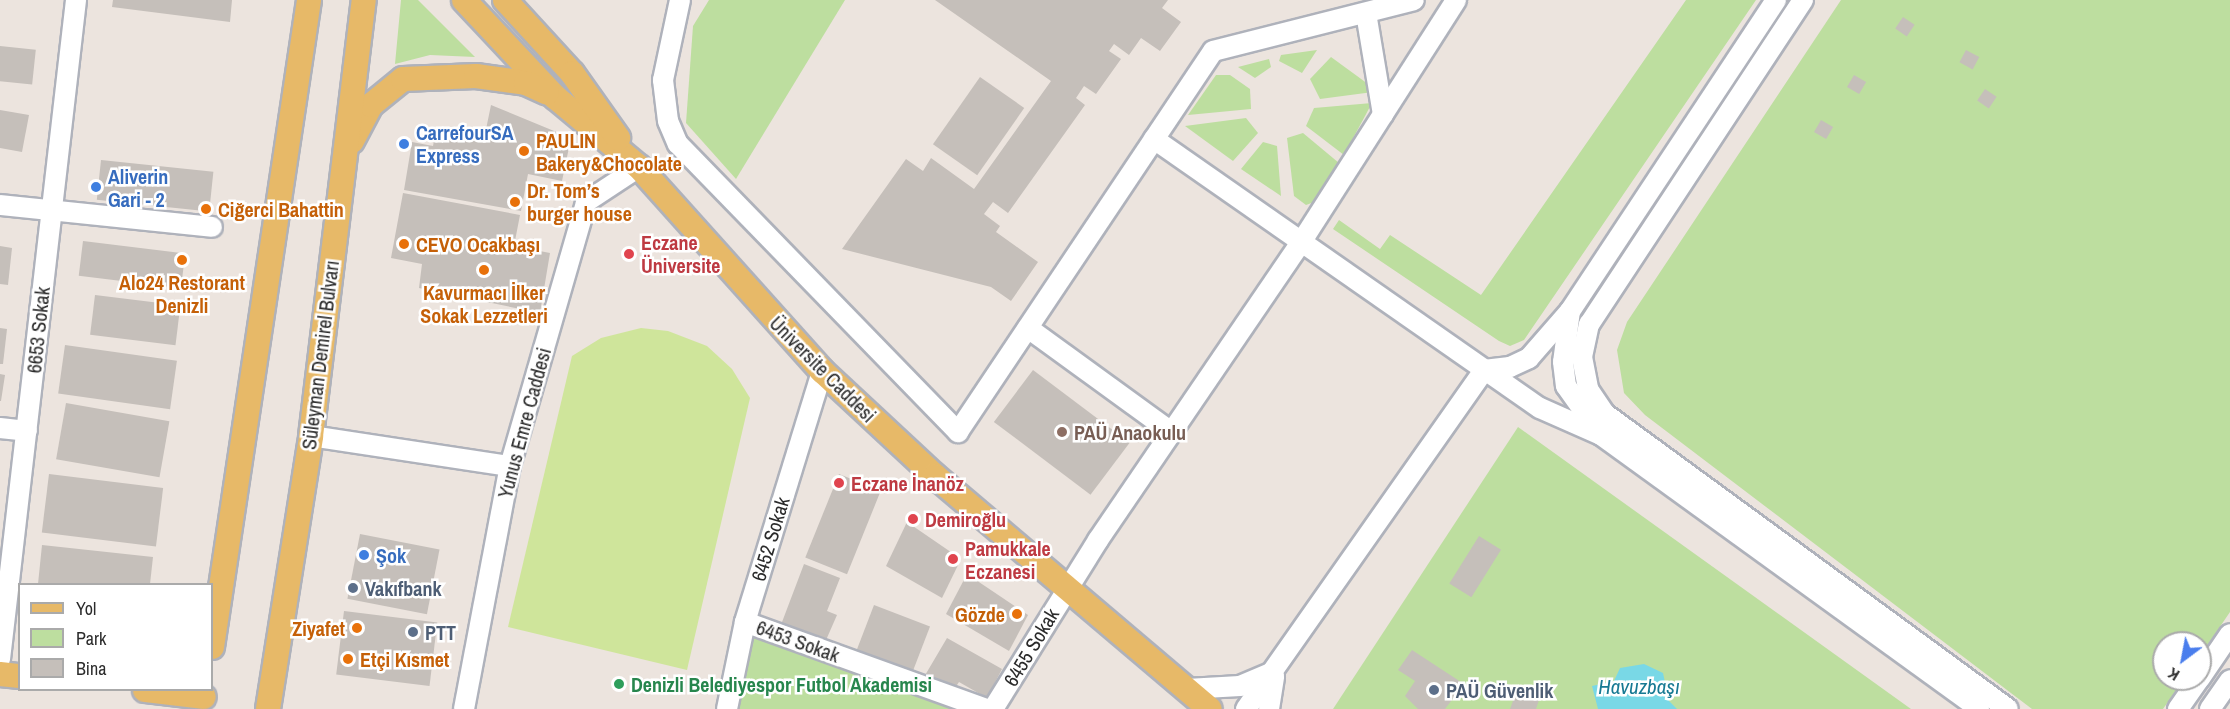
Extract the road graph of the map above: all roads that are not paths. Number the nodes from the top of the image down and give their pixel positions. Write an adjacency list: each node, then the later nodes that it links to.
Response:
1 (76, 0): 18 (street, 6653 Sokak)
2 (309, 0): 34 (main road)
3 (364, 0): 15 (main road, Süleyman Demirel Bulvarı)
4 (464, 0): 12 (main road, Üniversite Caddesi)
5 (505, 0): 16 (main road)
6 (680, 0): 22 (street)
7 (1414, 0): 11 (street)
8 (1456, 0): 13 (street, 6455 Sokak)
9 (1776, 0): 21 (street)
10 (1803, 0): 54 (street)
11 (1366, 13): 13 (street); 14 (street)
12 (555, 97): 15 (main road); 16 (main road, Üniversite Caddesi)
13 (1383, 115): 20 (street, 6455 Sokak)
14 (1154, 139): 20 (street); 22 (street)
15 (344, 160): 28 (main road, Süleyman Demirel Bulvarı)
16 (639, 167): 24 (main road, Üniversite Caddesi); 30 (street, Yunus Emre Caddesi)
17 (0, 205): 18 (street)
18 (52, 210): 19 (street); 26 (street, 6653 Sokak)
19 (212, 227)
20 (1302, 242): 23 (street); 27 (street, 6455 Sokak)
21 (1570, 311): 23 (street); 53 (street)
22 (1028, 328): 27 (street)
23 (1484, 370): 29 (street); 37 (street)
24 (822, 371): 31 (main road, Üniversite Caddesi); 32 (street, 6452 Sokak)
25 (0, 428): 26 (street)
26 (27, 430): 35 (street, 6653 Sokak)
27 (1171, 432): 31 (street, 6455 Sokak)
28 (311, 436): 30 (street); 45 (main road, Süleyman Demirel Bulvarı)
29 (1602, 436)
30 (510, 466): 46 (street, Yunus Emre Caddesi)
31 (1068, 585): 41 (main road, Üniversite Caddesi); 49 (street, 6455 Sokak)
32 (745, 622): 47 (street, 6452 Sokak); 48 (street, 6453 Sokak)
33 (2230, 634): 36 (street)
34 (213, 640)
35 (0, 659)
36 (2212, 660)
37 (1275, 671): 41 (street); 51 (street); 52 (street)
38 (0, 674): 39 (main road)
39 (18, 676)
40 (2230, 680): 56 (street)
41 (1187, 689): 50 (main road, Üniversite Caddesi)
42 (152, 691): 44 (main road)
43 (2191, 691): 55 (street)
44 (204, 698)
45 (268, 709)
46 (464, 709)
47 (727, 709)
48 (987, 709)
49 (993, 709)
50 (1210, 709)
51 (1246, 709)
52 (1269, 709)
53 (1979, 709)
54 (2008, 709)
55 (2178, 709)
56 (2210, 709)

